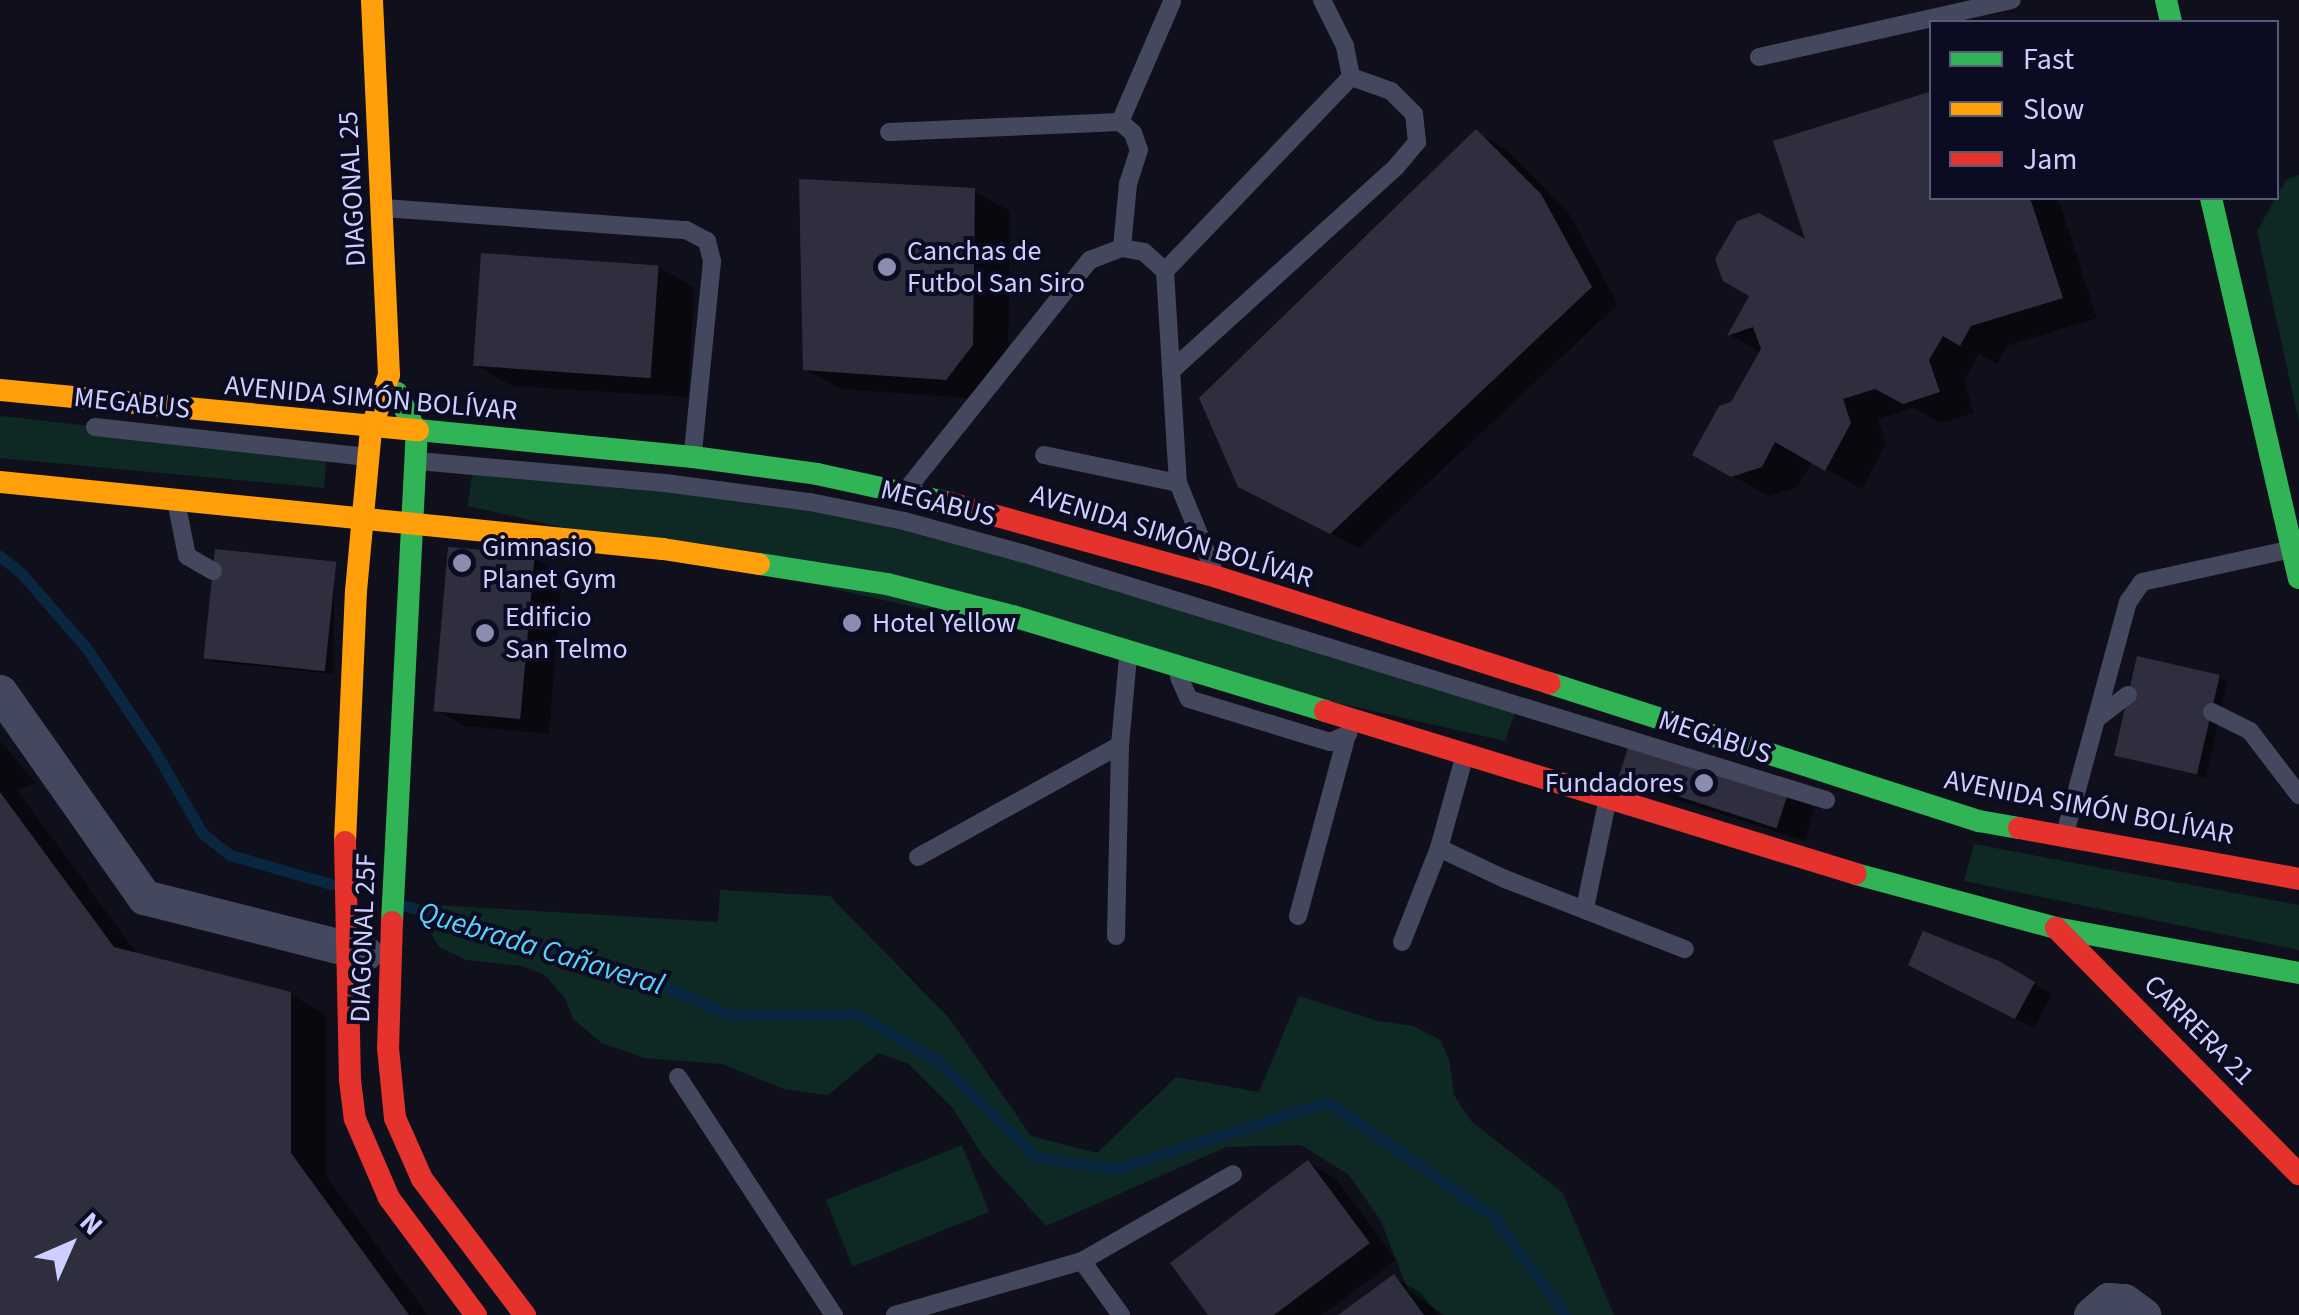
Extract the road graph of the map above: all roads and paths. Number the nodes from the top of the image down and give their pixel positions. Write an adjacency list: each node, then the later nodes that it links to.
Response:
1 (372, 0): 10 (main road, DIAGONAL 25)
2 (1322, 0): 6 (lane)
3 (2012, 0): 5 (lane)
4 (1172, 2): 7 (lane)
5 (1759, 57)
6 (1351, 77): 12 (lane); 13 (lane)
7 (1120, 122): 8 (lane); 11 (lane)
8 (889, 132)
9 (2211, 200): 28 (main road)
10 (384, 208): 14 (main road, DIAGONAL 25); 20 (lane)
11 (1122, 248): 12 (lane); 24 (lane)
12 (1165, 271): 13 (lane)
13 (1171, 371): 23 (lane)
14 (388, 375): 17 (main road, DIAGONAL 25); 18 (main road, DIAGONAL 25)
15 (0, 390): 17 (main road, AVENIDA SIMÓN BOLÍVAR)
16 (77, 424): 21 (lane, MEGABUS)
17 (371, 430): 18 (main road, AVENIDA SIMÓN BOLÍVAR); 21 (main road, DIAGONAL 25)
18 (417, 433): 20 (main road, AVENIDA SIMÓN BOLÍVAR); 21 (main road, DIAGONAL 25)
19 (1044, 455): 23 (lane)
20 (694, 457): 24 (main road, AVENIDA SIMÓN BOLÍVAR)
21 (391, 459): 26 (main road, DIAGONAL 25); 26 (main road, DIAGONAL 25); 44 (lane, MEGABUS)
22 (0, 482): 25 (main road)
23 (1178, 482): 32 (lane)
24 (905, 492): 32 (main road, AVENIDA SIMÓN BOLÍVAR)
25 (176, 500): 27 (main road); 30 (lane)
26 (392, 500): 27 (main road); 27 (main road, DIAGONAL 25); 34 (main road); 54 (main road, DIAGONAL 25F)
27 (361, 519): 52 (main road, DIAGONAL 25F)
28 (2292, 549): 33 (main road); 38 (lane)
29 (856, 559): 31 (lane)
30 (212, 572)
31 (946, 578)
32 (1216, 578): 45 (main road, AVENIDA SIMÓN BOLÍVAR)
33 (2299, 578)
34 (1128, 651): 39 (main road); 40 (lane)
35 (0, 692): 52 (street)
36 (2128, 695): 38 (lane)
37 (2212, 712): 42 (lane)
38 (2096, 719): 45 (lane)
39 (1350, 730): 41 (main road); 50 (lane)
40 (1120, 745): 47 (lane); 53 (lane)
41 (1465, 756): 43 (main road); 46 (lane)
42 (2299, 796)
43 (1608, 798): 49 (lane); 51 (main road)
44 (1844, 806)
45 (2064, 837): 48 (main road, AVENIDA SIMÓN BOLÍVAR)
46 (1439, 848): 49 (lane); 55 (lane)
47 (918, 857)
48 (2299, 879)
49 (1585, 908): 56 (lane)
50 (1298, 916)
51 (2056, 928): 57 (main road); 60 (main road, CARRERA 21)
52 (344, 934): 54 (street); 62 (main road, DIAGONAL 25F)
53 (1116, 936)
54 (392, 941): 63 (main road, DIAGONAL 25F)
55 (1402, 942)
56 (1685, 949)
57 (2299, 973)
58 (678, 1077): 64 (lane)
59 (1233, 1174): 61 (lane)
60 (2299, 1174)
61 (1082, 1262): 65 (lane); 66 (lane)
62 (476, 1315)
63 (525, 1315)
64 (834, 1315)
65 (895, 1315)
66 (1122, 1315)
67 (2091, 1315): 68 (street)
68 (2143, 1315)

